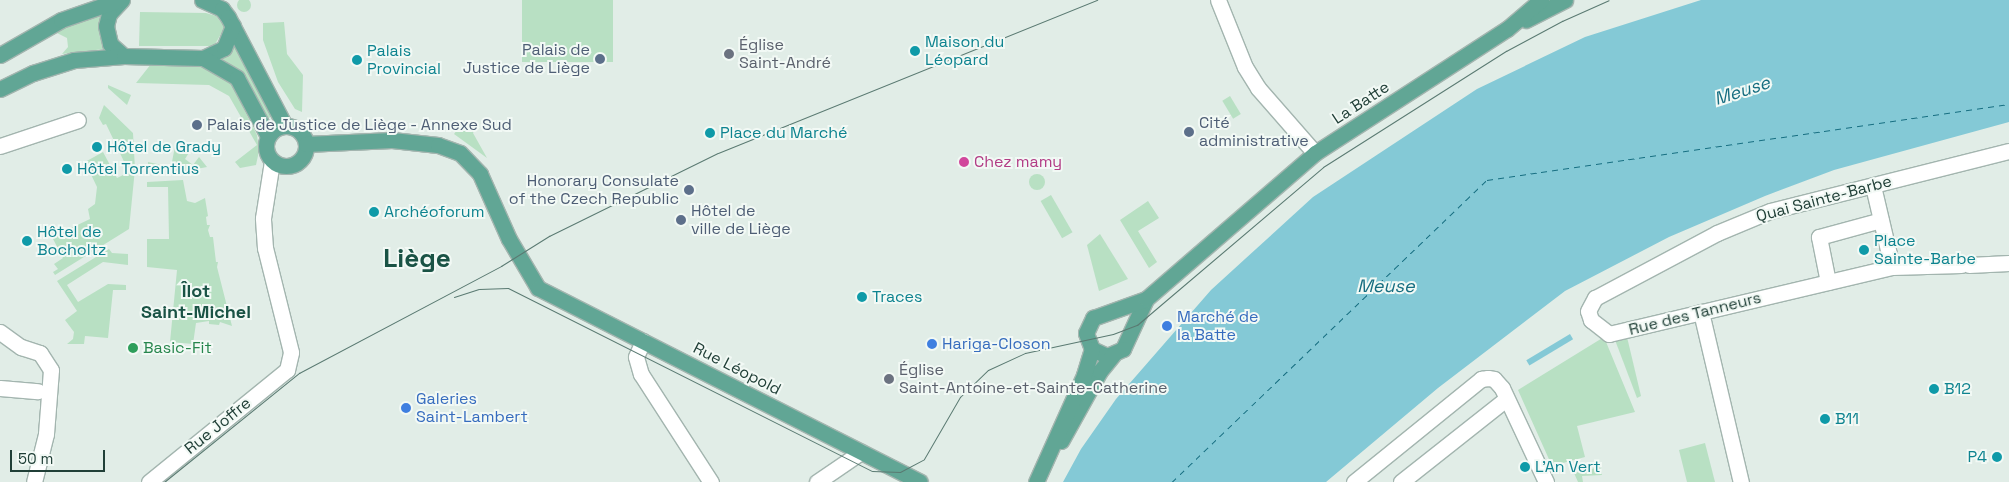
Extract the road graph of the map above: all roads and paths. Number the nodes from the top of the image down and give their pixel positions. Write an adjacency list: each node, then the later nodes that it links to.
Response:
1 (120, 0): 8 (main road); 9 (main road)
2 (208, 0): 6 (main road)
3 (1218, 0): 18 (street)
4 (1541, 0): 7 (main road, La Batte)
5 (1565, 0): 7 (main road, La Batte)
6 (233, 26): 10 (main road); 13 (main road)
7 (1507, 29): 18 (main road, La Batte)
8 (0, 55)
9 (124, 56): 10 (main road); 11 (main road)
10 (202, 58): 14 (main road)
11 (0, 89)
12 (78, 120): 16 (street)
13 (284, 126): 14 (main road); 15 (main road)
14 (268, 136): 19 (main road)
15 (306, 144): 19 (main road); 31 (main road, Rue Léopold)
16 (6, 145)
17 (2009, 151): 20 (street, Quai Sainte-Barbe)
18 (1315, 153): 26 (main road, La Batte)
19 (272, 161): 40 (street, Rue Joffre)
20 (1873, 186): 21 (street); 25 (street, Quai Sainte-Barbe)
21 (1881, 220): 23 (street); 24 (street)
22 (2009, 263): 23 (street)
23 (1892, 267): 24 (street)
24 (1828, 282): 27 (street, Rue des Tanneurs)
25 (1594, 298): 27 (street, Rue des Tanneurs)
26 (1146, 299): 28 (main road); 30 (main road)
27 (1701, 312): 48 (street)
28 (1110, 314): 30 (main road); 32 (main road)
29 (0, 332): 39 (street)
30 (1128, 333): 33 (main road)
31 (643, 341): 37 (main road, Rue Léopold); 41 (street)
32 (1092, 349): 33 (main road); 38 (main road)
33 (1113, 355): 38 (main road)
34 (0, 388): 35 (street)
35 (38, 391)
36 (1506, 399): 45 (street); 46 (street); 47 (street)
37 (861, 452): 42 (street); 43 (main road, Rue Léopold)
38 (1044, 465): 44 (main road)
39 (34, 482)
40 (149, 482)
41 (711, 482)
42 (817, 482)
43 (918, 482)
44 (1036, 482)
45 (1354, 482)
46 (1402, 482)
47 (1546, 482)
48 (1741, 482)

